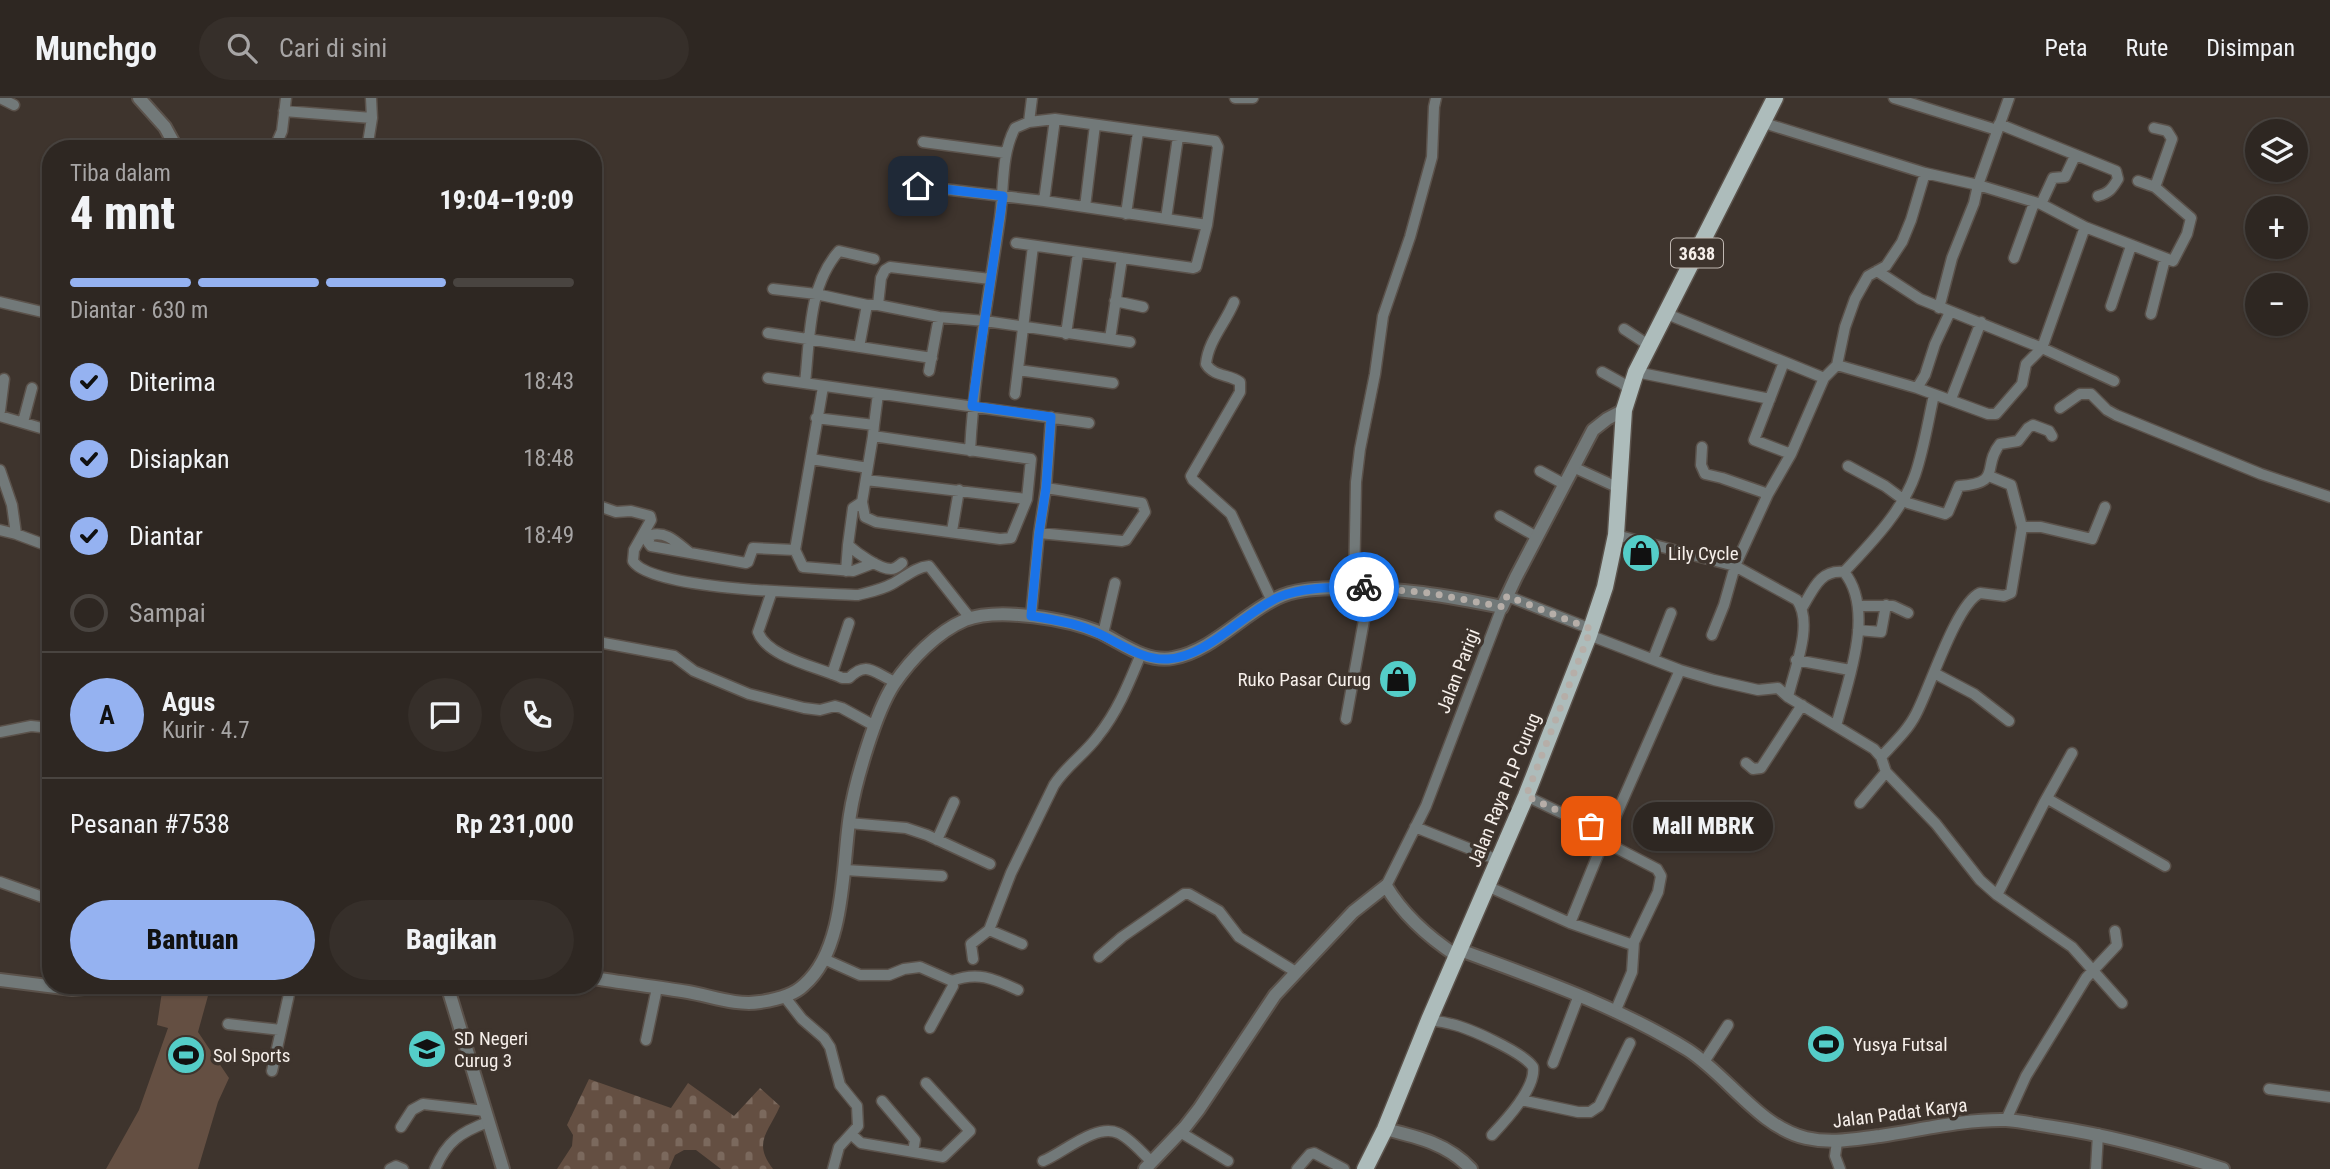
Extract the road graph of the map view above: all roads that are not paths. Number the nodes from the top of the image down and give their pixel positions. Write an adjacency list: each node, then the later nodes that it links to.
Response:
1 (0, 98): 12 (street)
2 (139, 98): 23 (street)
3 (286, 98): 13 (street)
4 (371, 98): 14 (street)
5 (1032, 98): 16 (street)
6 (1235, 98): 7 (street)
7 (1252, 98)
8 (1436, 98): 152 (street)
9 (1775, 98): 17 (main road, 3638)
10 (1894, 98): 19 (street)
11 (2009, 98): 19 (street)
12 (14, 105)
13 (284, 111): 14 (street); 24 (street)
14 (372, 118): 25 (street)
15 (1055, 119): 16 (street); 18 (street); 36 (street)
16 (1029, 121): 27 (street)
17 (1764, 123): 29 (street); 63 (main road, 3638)
18 (1095, 125): 21 (street); 38 (street)
19 (1998, 127): 28 (street); 31 (street)
20 (2154, 128): 33 (street)
21 (1138, 132): 22 (street); 39 (street)
22 (1178, 137): 40 (street); 41 (street)
23 (172, 140)
24 (278, 140)
25 (369, 140)
26 (923, 142): 27 (street)
27 (1006, 153): 34 (street)
28 (2075, 156): 35 (street); 37 (street)
29 (1925, 173): 31 (street); 51 (street)
30 (2138, 181): 33 (street)
31 (1978, 185): 37 (street); 61 (street)
32 (918, 186): 34 (street)
33 (2155, 187): 50 (street)
34 (1003, 196): 36 (street); 52 (street)
35 (2098, 196)
36 (1044, 201): 38 (street)
37 (2037, 203): 42 (street); 48 (street)
38 (1085, 207): 39 (street)
39 (1126, 214): 40 (street)
40 (1166, 219): 41 (street)
41 (1207, 225): 47 (street)
42 (2084, 227): 45 (street); 77 (street)
43 (1016, 243): 44 (street)
44 (1033, 246): 46 (street); 68 (street)
45 (2131, 246): 50 (street); 59 (street)
46 (1078, 253): 47 (street); 71 (street)
47 (1122, 258): 55 (street)
48 (2014, 258)
49 (874, 259): 54 (street)
50 (2165, 259): 64 (street)
51 (1877, 271): 61 (street); 80 (street)
52 (990, 279): 58 (street); 66 (street)
53 (773, 289): 54 (street)
54 (816, 294): 58 (street); 73 (street)
55 (1115, 301): 60 (street); 72 (street)
56 (0, 302): 62 (street)
57 (1234, 303): 154 (street)
58 (872, 305): 65 (street); 76 (street)
59 (2111, 306)
60 (1143, 307)
61 (1945, 310): 67 (street); 92 (street)
62 (42, 312)
63 (1667, 314): 75 (main road, 3638); 79 (street)
64 (2151, 314)
65 (939, 317): 66 (street); 78 (street)
66 (985, 321): 68 (street); 100 (street)
67 (1981, 322): 77 (street); 99 (street)
68 (1024, 327): 71 (street); 82 (street)
69 (1624, 329): 75 (street)
70 (768, 333): 73 (street)
71 (1066, 334): 72 (street)
72 (1110, 339): 74 (street)
73 (810, 340): 76 (street); 89 (street)
74 (1130, 342)
75 (1650, 346): 84 (main road, 3638)
76 (859, 348): 78 (street)
77 (2042, 348): 88 (street); 99 (street)
78 (932, 358): 81 (street)
79 (1784, 362): 86 (street); 98 (street)
80 (1837, 365): 86 (street); 92 (street)
81 (929, 370)
82 (1018, 370): 90 (street); 96 (street)
83 (1602, 372): 94 (street)
84 (1636, 373): 94 (main road, 3638); 98 (street)
85 (768, 378): 89 (street)
86 (1824, 378): 113 (street)
87 (4, 379): 103 (street)
88 (2114, 381)
89 (805, 383): 91 (street)
90 (1113, 383)
91 (822, 387): 95 (street); 105 (street)
92 (1917, 387): 97 (street)
93 (32, 388): 106 (street)
94 (1630, 391): 102 (main road, 3638)
95 (878, 394): 100 (street); 109 (street)
96 (1015, 394)
97 (1934, 395): 99 (street); 129 (street)
98 (1770, 399): 113 (street)
99 (1951, 400)
100 (972, 406): 104 (street); 112 (street)
101 (2060, 408): 127 (street)
102 (1624, 410): 117 (street, Jalan Parigi); 124 (main road, Jalan Raya PLP Curug)
103 (0, 413): 106 (street)
104 (1051, 417): 107 (street); 123 (street)
105 (816, 418): 109 (street); 114 (street)
106 (23, 422): 108 (street)
107 (1090, 423)
108 (42, 428)
109 (873, 431): 112 (street); 121 (street)
110 (2052, 436): 120 (street)
111 (1702, 447): 126 (street)
112 (970, 451): 128 (street)
113 (1791, 454): 126 (street)
114 (811, 459): 116 (street); 143 (street)
115 (1848, 466): 129 (street)
116 (862, 467)
117 (1573, 467): 122 (street, Jalan Parigi); 124 (street)
118 (0, 470): 138 (street)
119 (1540, 471): 122 (street)
120 (1989, 476): 129 (street); 134 (street)
121 (866, 480): 125 (street); 130 (street)
122 (1564, 484): 140 (street, Jalan Parigi)
123 (1046, 488): 137 (street); 137 (street)
124 (1619, 488): 139 (main road, Jalan Raya PLP Curug)
125 (959, 489): 128 (street); 136 (street)
126 (1768, 494): 147 (street)
127 (2330, 497)
128 (1027, 499): 136 (street)
129 (1903, 500): 149 (street)
130 (862, 502): 136 (street); 142 (street)
131 (602, 507): 153 (street)
132 (2105, 507): 134 (street)
133 (1500, 516): 140 (street)
134 (2022, 527): 174 (street)
135 (0, 530): 138 (street)
136 (952, 531)
137 (1039, 533): 161 (street)
138 (16, 534): 141 (street)
139 (1616, 535): 147 (street); 165 (main road, Jalan Raya PLP Curug)
140 (1537, 537): 155 (street, Jalan Parigi)
141 (42, 544)
142 (848, 545): 145 (street); 148 (street)
143 (795, 550): 144 (street); 148 (street)
144 (690, 553)
145 (874, 563): 146 (street); 148 (street)
146 (902, 563)
147 (1735, 566): 158 (street); 167 (street)
148 (846, 571)
149 (1844, 572): 157 (street); 158 (street)
150 (1115, 583): 166 (street)
151 (1370, 587): 152 (street); 155 (street); 179 (street)
152 (1354, 588): 154 (street)
153 (772, 591): 162 (street); 175 (street)
154 (1272, 601): 169 (street)
155 (1505, 601): 165 (street); 194 (street, Jalan Parigi)
156 (1886, 605): 157 (street); 160 (street); 164 (street)
157 (1858, 606): 164 (street)
158 (1802, 608): 171 (street)
159 (1671, 613): 170 (street)
160 (1908, 613)
161 (1031, 616): 162 (street); 166 (street)
162 (970, 618): 176 (street)
163 (849, 623): 175 (street)
164 (1858, 630): 173 (street)
165 (1590, 632): 170 (street); 189 (main road, Jalan Raya PLP Curug)
166 (1103, 634): 169 (street)
167 (1712, 635)
168 (602, 643): 181 (street)
169 (1141, 654): 208 (street)
170 (1653, 659): 172 (street)
171 (1796, 660): 173 (street); 177 (street)
172 (1680, 670): 177 (street); 195 (street)
173 (1850, 670): 182 (street)
174 (1934, 673): 180 (street); 186 (street)
175 (832, 674): 176 (street)
176 (895, 682): 181 (street)
177 (1788, 697): 178 (street)
178 (1802, 705): 182 (street); 187 (street)
179 (1346, 719)
180 (2009, 721)
181 (875, 726): 193 (street)
182 (1836, 726): 186 (street)
183 (42, 727): 184 (street)
184 (0, 732)
185 (2072, 753): 190 (street)
186 (1881, 757): 188 (street)
187 (1746, 763)
188 (1886, 772): 192 (street); 205 (street)
189 (1526, 796): 195 (street); 197 (main road, Jalan Raya PLP Curug)
190 (2048, 799): 199 (street); 205 (street)
191 (954, 802): 196 (street)
192 (1860, 803)
193 (849, 823): 196 (street); 200 (street)
194 (1415, 827): 197 (street); 203 (street, Jalan Parigi)
195 (1605, 836): 207 (street); 211 (street)
196 (937, 840): 198 (street)
197 (1498, 860): 204 (main road, Jalan Raya PLP Curug)
198 (990, 864)
199 (2165, 866)
200 (845, 870): 201 (street); 214 (street)
201 (942, 876)
202 (0, 882): 206 (street)
203 (1386, 886): 212 (street); 217 (street, Jalan Parigi)
204 (1487, 886): 207 (street); 212 (main road, Jalan Raya PLP Curug)
205 (1997, 895): 216 (street)
206 (42, 897)
207 (1570, 923): 211 (street)
208 (989, 930): 210 (street); 215 (street)
209 (2115, 931): 216 (street)
210 (1022, 944)
211 (1633, 945): 229 (street)
212 (1458, 953): 226 (street, Jalan Padat Karya); 230 (main road, Jalan Raya PLP Curug)
213 (1099, 957): 217 (street)
214 (824, 959): 219 (street); 227 (street)
215 (973, 959)
216 (2092, 970): 228 (street); 246 (street)
217 (1296, 972): 249 (street, Jalan Parigi)
218 (602, 979): 222 (street)
219 (953, 981): 223 (street); 233 (street)
220 (0, 982): 221 (street)
221 (42, 986)
222 (657, 988): 227 (street); 235 (street)
223 (1018, 990)
224 (289, 994): 234 (street)
225 (450, 994): 245 (street)
226 (1579, 995): 229 (street, Jalan Padat Karya); 238 (street)
227 (784, 996): 251 (street)
228 (2122, 1003)
229 (1615, 1012): 237 (street, Jalan Padat Karya)
230 (1429, 1020): 243 (street); 248 (main road, Jalan Raya PLP Curug)
231 (228, 1024): 234 (street)
232 (1728, 1025): 237 (street)
233 (930, 1028)
234 (281, 1030): 239 (street)
235 (646, 1040)
236 (1630, 1043): 243 (street)
237 (1704, 1062): 253 (street, Jalan Padat Karya)
238 (1553, 1063)
239 (272, 1071)
240 (926, 1083): 254 (street)
241 (2269, 1089): 242 (street)
242 (2330, 1097)
243 (1521, 1100): 252 (street)
244 (882, 1101): 254 (street)
245 (487, 1117): 247 (street); 260 (street); 261 (street)
246 (2006, 1120): 250 (street, Jalan Padat Karya); 253 (street, Jalan Padat Karya)
247 (401, 1127)
248 (1385, 1129): 265 (main road, Jalan Raya PLP Curug); 266 (street)
249 (1180, 1132): 256 (street); 257 (street, Jalan Parigi)
250 (2098, 1134): 268 (street); 269 (street, Jalan Padat Karya)
251 (852, 1135): 254 (street); 262 (street)
252 (1492, 1135)
253 (1837, 1142): 267 (street)
254 (913, 1152)
255 (1043, 1161): 257 (street)
256 (1228, 1161)
257 (1148, 1166)
258 (390, 1169): 259 (street)
259 (403, 1169)
260 (435, 1169)
261 (503, 1169)
262 (834, 1169)
263 (1297, 1169): 264 (street)
264 (1343, 1169)
265 (1365, 1169)
266 (1471, 1169)
267 (1840, 1169)
268 (2096, 1169)
269 (2222, 1169)

